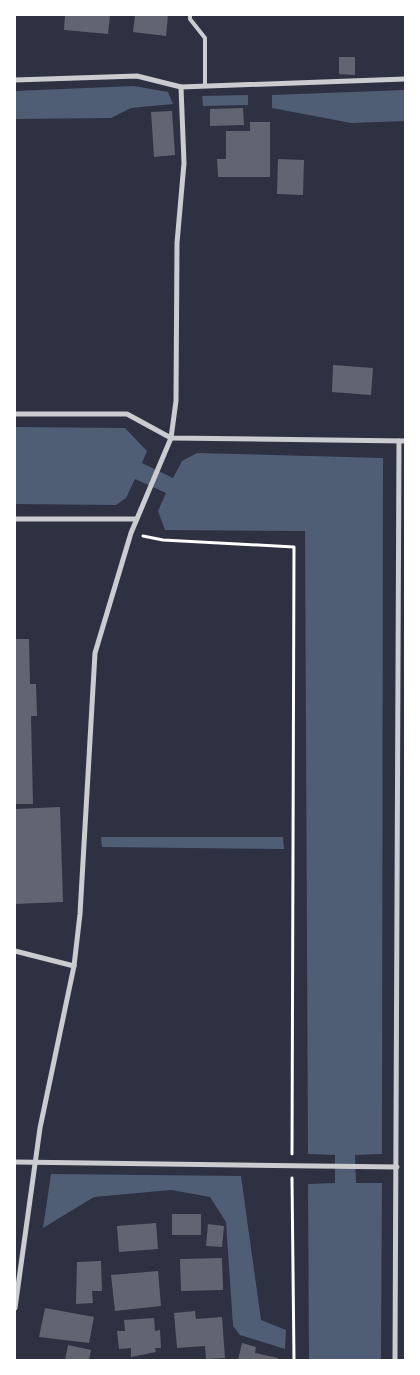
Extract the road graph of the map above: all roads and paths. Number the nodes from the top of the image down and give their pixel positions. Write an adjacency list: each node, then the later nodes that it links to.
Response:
1 (190, 15): 4 (lane)
2 (15, 80): 5 (street)
3 (405, 80): 4 (street)
4 (205, 86): 5 (street)
5 (182, 87): 7 (street)
6 (15, 414): 7 (street)
7 (171, 438): 8 (street); 10 (street)
8 (402, 441): 17 (street)
9 (15, 519): 10 (street)
10 (136, 519): 11 (street)
11 (131, 533): 13 (street); 16 (path)
12 (15, 951): 13 (street)
13 (74, 966): 15 (street)
14 (15, 1162): 15 (street)
15 (35, 1162): 16 (street); 18 (street)
16 (292, 1167): 17 (street); 19 (path)
17 (397, 1167): 20 (street)
18 (15, 1308)
19 (294, 1360)
20 (396, 1360)

